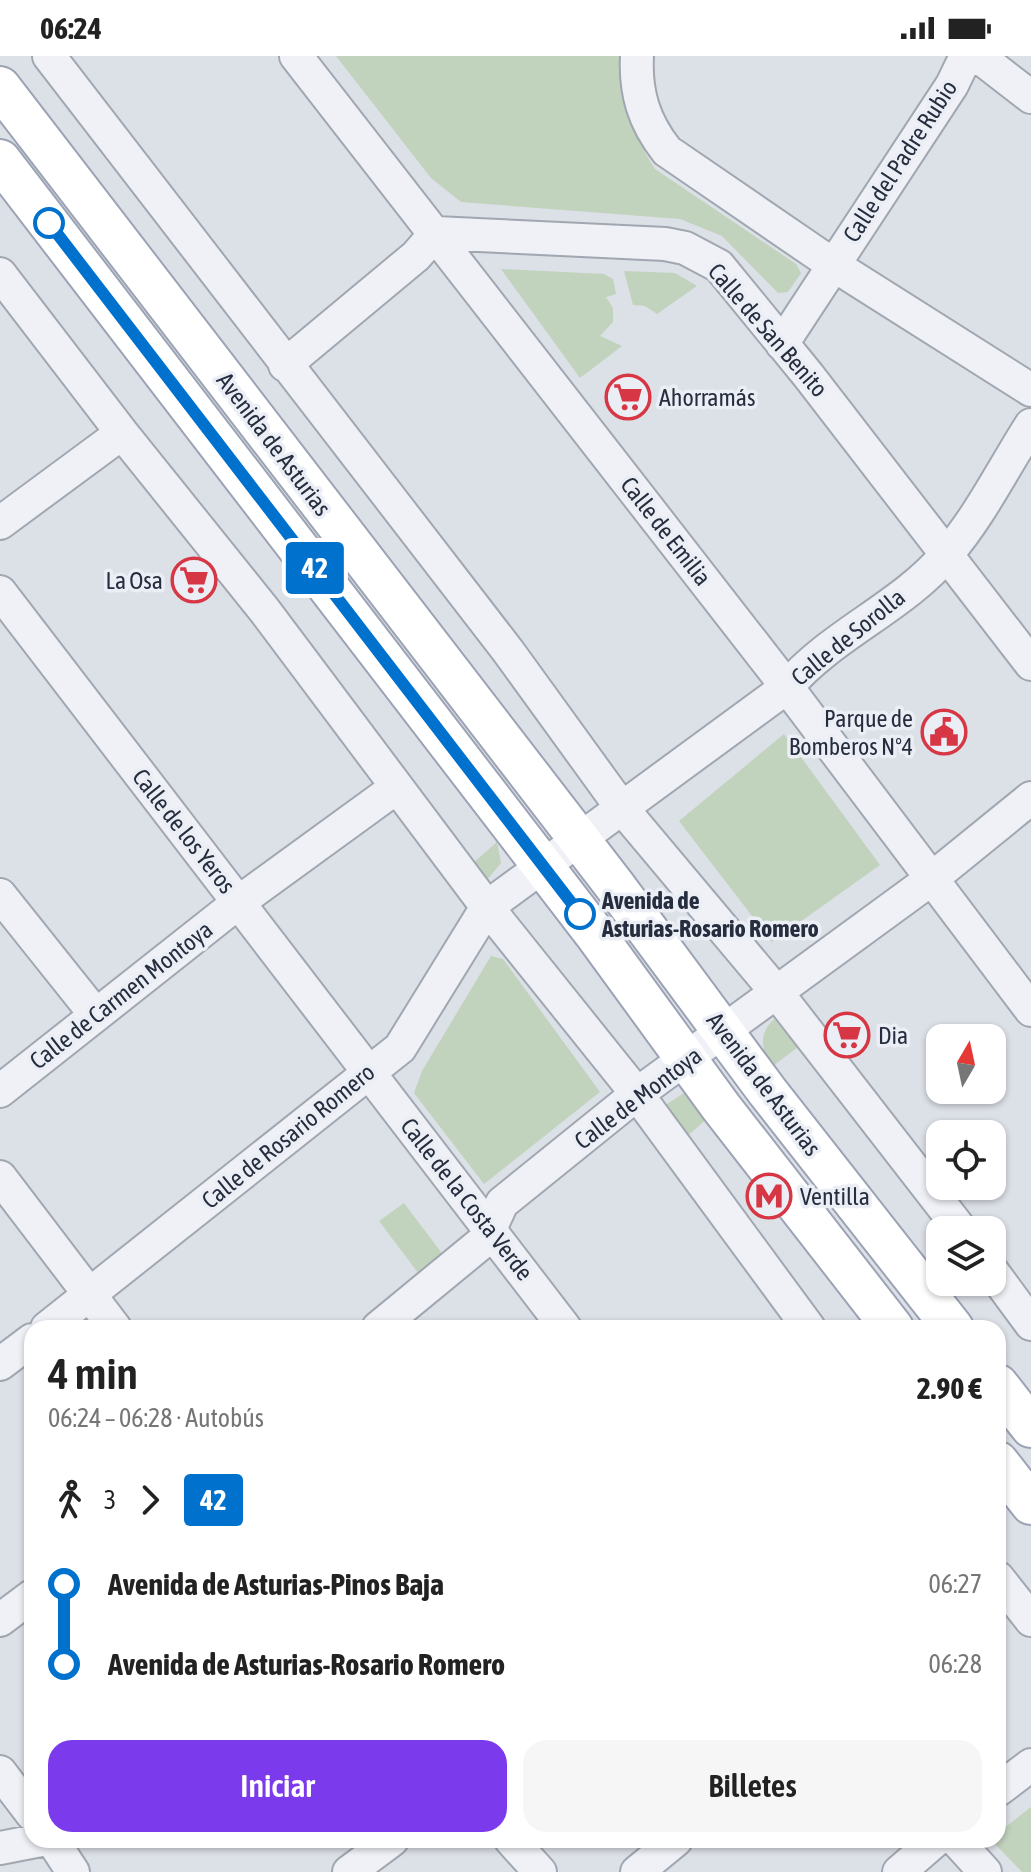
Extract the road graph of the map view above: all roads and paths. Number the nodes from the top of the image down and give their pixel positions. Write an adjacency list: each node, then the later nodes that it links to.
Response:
1 (49, 56): 13 (street)
2 (296, 56): 9 (street, Calle de Emilia)
3 (637, 56): 10 (street, Calle del Padre Rubio)
4 (966, 56): 10 (street, Calle del Padre Rubio)
5 (978, 56): 7 (street)
6 (0, 87): 25 (main road, Avenida de Asturias)
7 (1031, 97)
8 (0, 160): 26 (main road, Avenida de Asturias)
9 (436, 233): 12 (street, Calle de San Benito); 13 (street); 21 (street, Calle de Emilia)
10 (832, 264): 12 (street, Calle del Padre Rubio); 14 (street, Calle del Padre Rubio)
11 (0, 274): 16 (street)
12 (782, 344): 18 (street, Calle de San Benito)
13 (285, 365): 24 (street)
14 (1031, 390)
15 (1031, 425): 18 (street, Calle de Sorolla)
16 (122, 433): 17 (street); 22 (street)
17 (0, 523)
18 (948, 554): 20 (street, Calle de San Benito); 21 (street, Calle de Sorolla)
19 (0, 592): 29 (street, Calle de los Yeros)
20 (1031, 664)
21 (787, 687): 24 (street, Calle de Sorolla); 27 (street, Calle de Emilia)
22 (397, 787): 29 (street, Calle de Carmen Montoya); 30 (street)
23 (1031, 798): 27 (street, Calle de Montoya)
24 (621, 807): 25 (street); 31 (street)
25 (577, 839): 26 (street); 34 (main road, Avenida de Asturias)
26 (541, 863): 30 (street); 35 (main road, Avenida de Asturias)
27 (930, 880): 31 (street, Calle de Montoya); 32 (street, Calle de Emilia)
28 (0, 895): 33 (street)
29 (239, 902): 33 (street, Calle de Carmen Montoya); 36 (street, Calle de los Yeros)
30 (487, 907): 36 (street, Calle de Rosario Romero); 38 (street)
31 (778, 994): 34 (street, Calle de Montoya); 40 (street)
32 (1031, 1010)
33 (95, 1014): 37 (street, Calle de Carmen Montoya)
34 (726, 1032): 35 (street, Calle de Montoya); 50 (main road, Avenida de Asturias)
35 (685, 1061): 38 (street, Calle de Montoya); 49 (main road, Avenida de Asturias)
36 (370, 1070): 41 (street, Calle de la Costa Verde); 43 (street, Calle de Rosario Romero)
37 (0, 1091)
38 (637, 1094): 41 (street, Calle de Montoya); 48 (street)
39 (0, 1177): 43 (street)
40 (950, 1216)
41 (492, 1228): 46 (street, Calle de Montoya); 47 (street, Calle de la Costa Verde)
42 (1010, 1280): 51 (street)
43 (91, 1294): 44 (street, Calle de Rosario Romero); 45 (street)
44 (57, 1320)
45 (109, 1320)
46 (388, 1320)
47 (559, 1320)
48 (803, 1320)
49 (887, 1320)
50 (947, 1320)
51 (1031, 1324)
52 (24, 1346): 53 (street)
53 (0, 1364)
54 (1006, 1395): 55 (main road)
55 (1031, 1427)
56 (1006, 1472): 57 (main road)
57 (1031, 1504)
58 (1006, 1588): 61 (street)
59 (24, 1602): 60 (street)
60 (0, 1620)
61 (1031, 1620)
62 (1031, 1765): 64 (street)
63 (0, 1772): 65 (street)
64 (1006, 1784)
65 (24, 1804)
66 (24, 1843): 67 (street)
67 (0, 1848)
68 (57, 1848): 74 (street)
69 (381, 1848): 75 (street)
70 (518, 1848): 76 (street)
71 (666, 1848): 77 (street)
72 (927, 1848): 78 (street)
73 (963, 1848): 79 (street)
74 (73, 1872)
75 (349, 1872)
76 (540, 1872)
77 (637, 1872)
78 (899, 1872)
79 (985, 1872)

